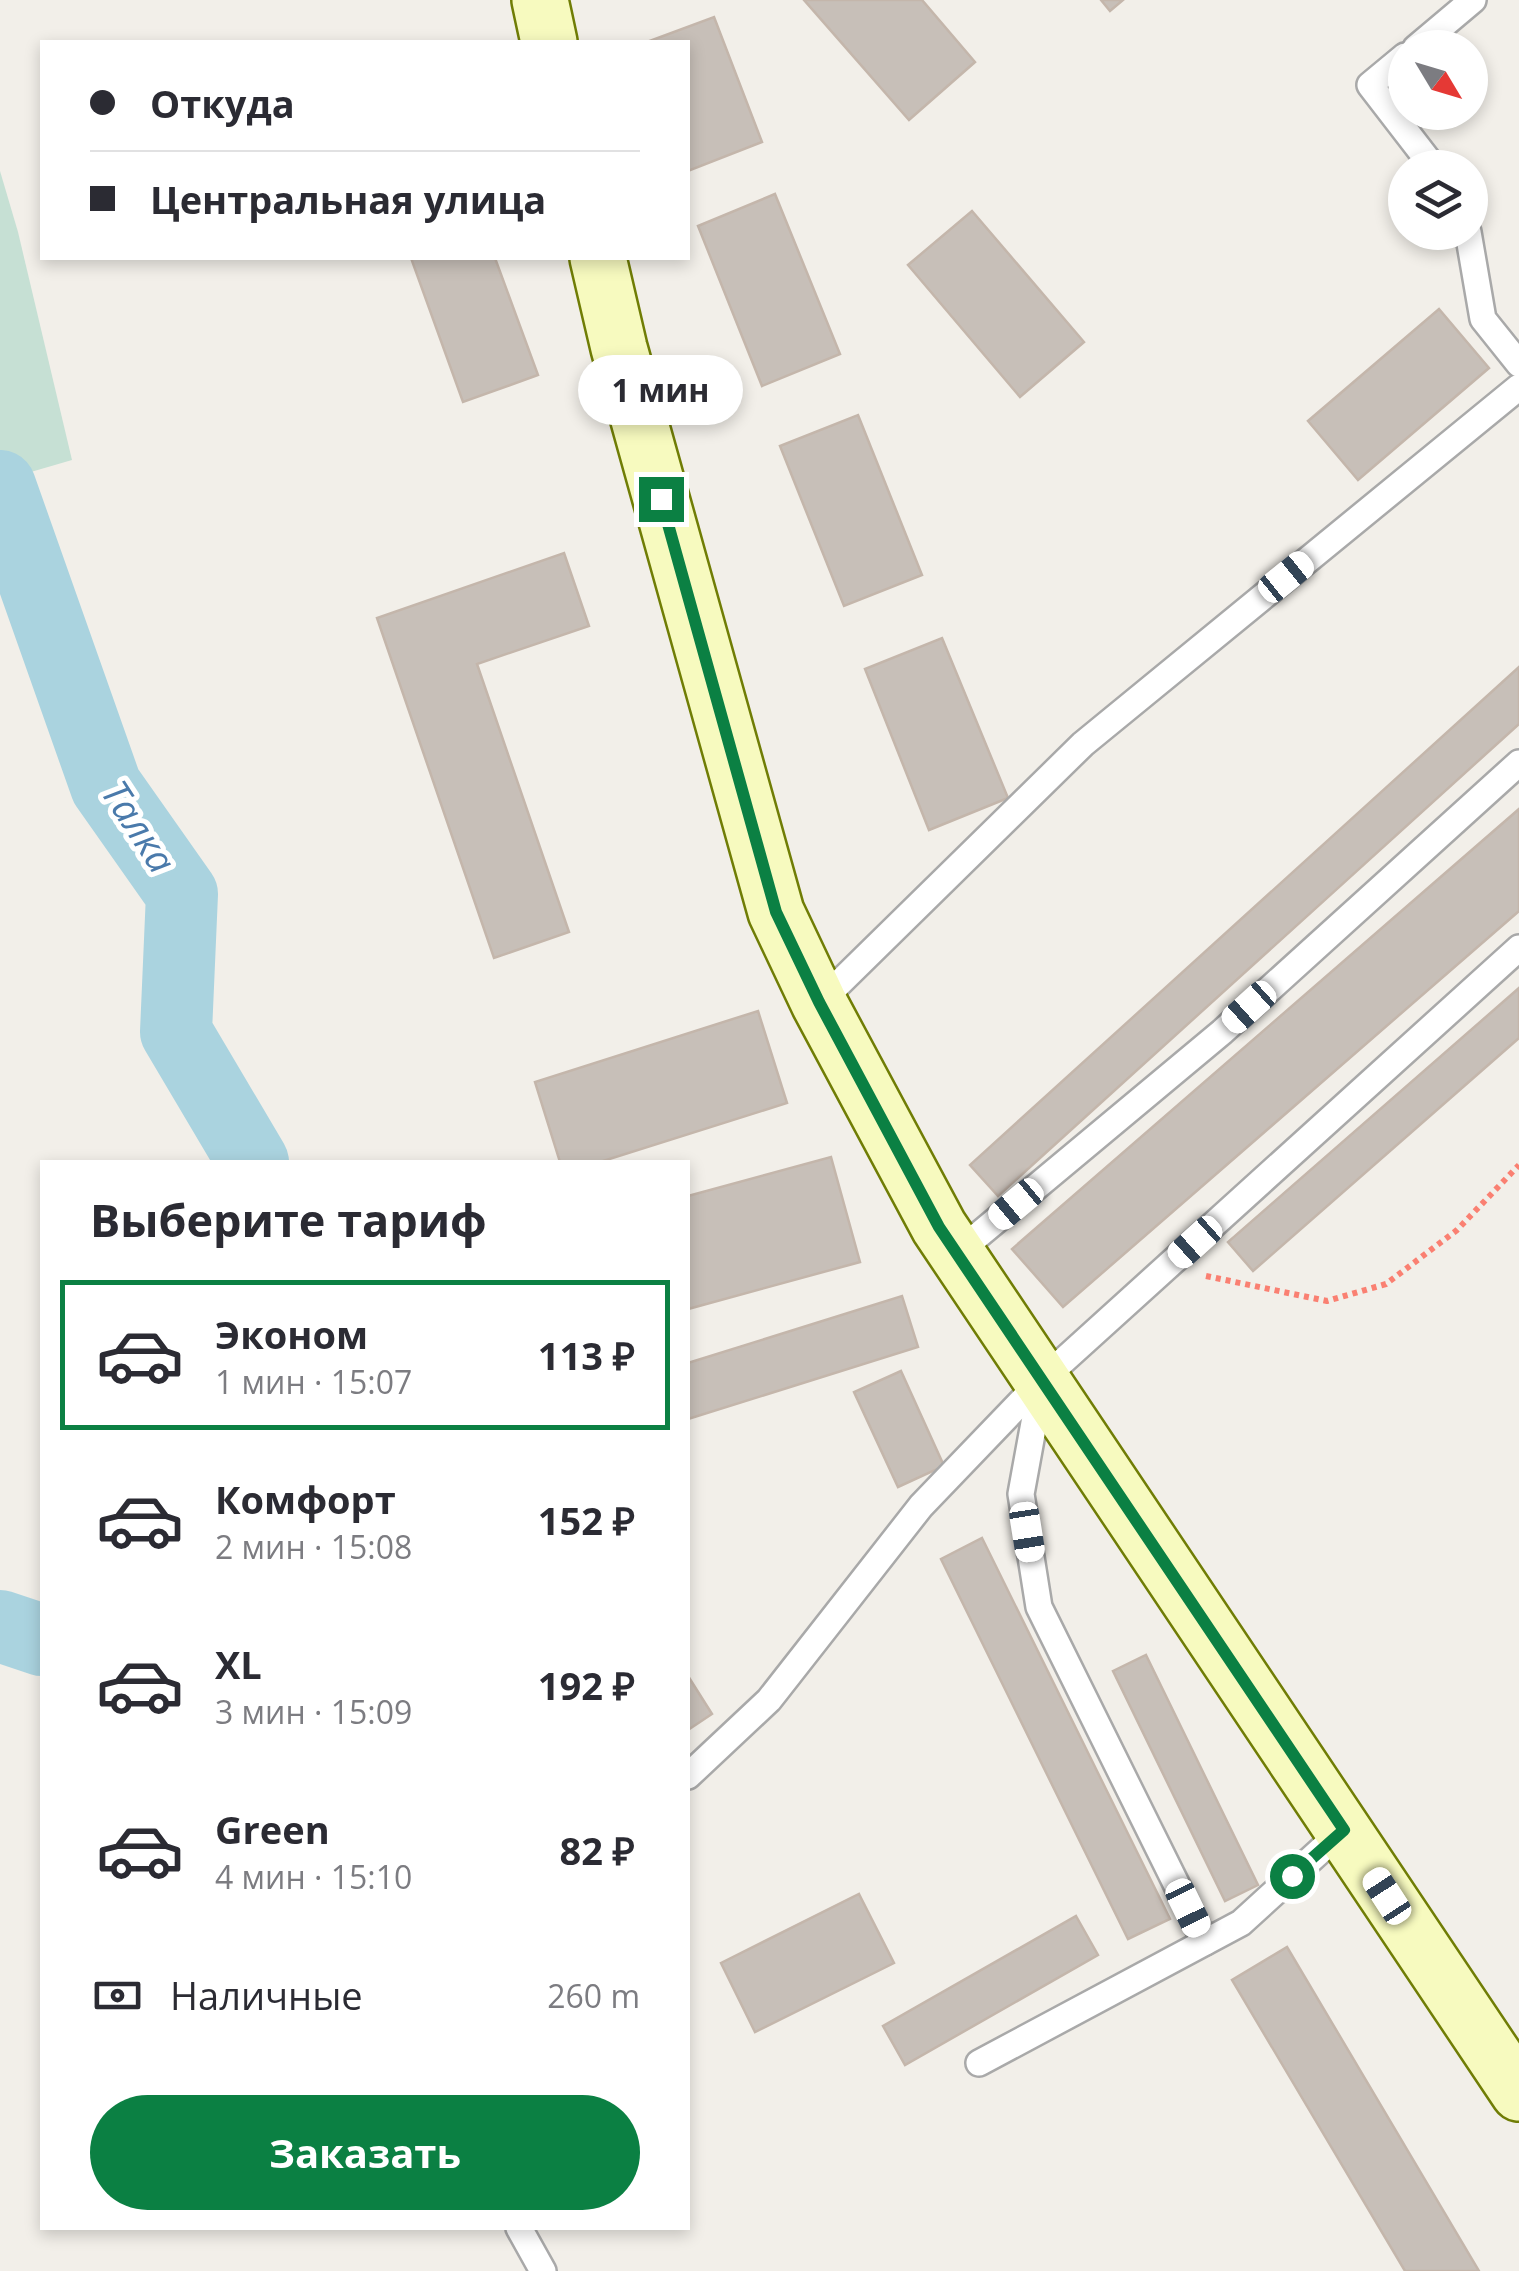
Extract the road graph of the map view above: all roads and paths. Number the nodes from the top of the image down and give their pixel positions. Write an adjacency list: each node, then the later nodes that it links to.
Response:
1 (540, 0): 4 (street)
2 (1473, 0): 3 (lane)
3 (1437, 30)
4 (550, 40)
5 (1388, 70): 6 (lane)
6 (1388, 108)
7 (1405, 130): 8 (lane)
8 (1420, 150)
9 (1471, 250): 11 (lane)
10 (598, 260): 15 (street)
11 (1519, 364)
12 (1519, 387): 15 (lane)
13 (1519, 763): 17 (lane)
14 (1519, 948): 18 (lane)
15 (819, 1002): 17 (street)
16 (1519, 1165): 18 (path)
17 (957, 1253): 19 (street)
18 (1166, 1268): 19 (lane)
19 (1042, 1380): 20 (lane); 21 (street); 22 (lane)
20 (690, 1774)
21 (1344, 1830): 22 (lane); 24 (street)
22 (1205, 1942): 23 (lane)
23 (979, 2063)
24 (1519, 2092)
25 (520, 2230): 26 (lane)
26 (543, 2271)

